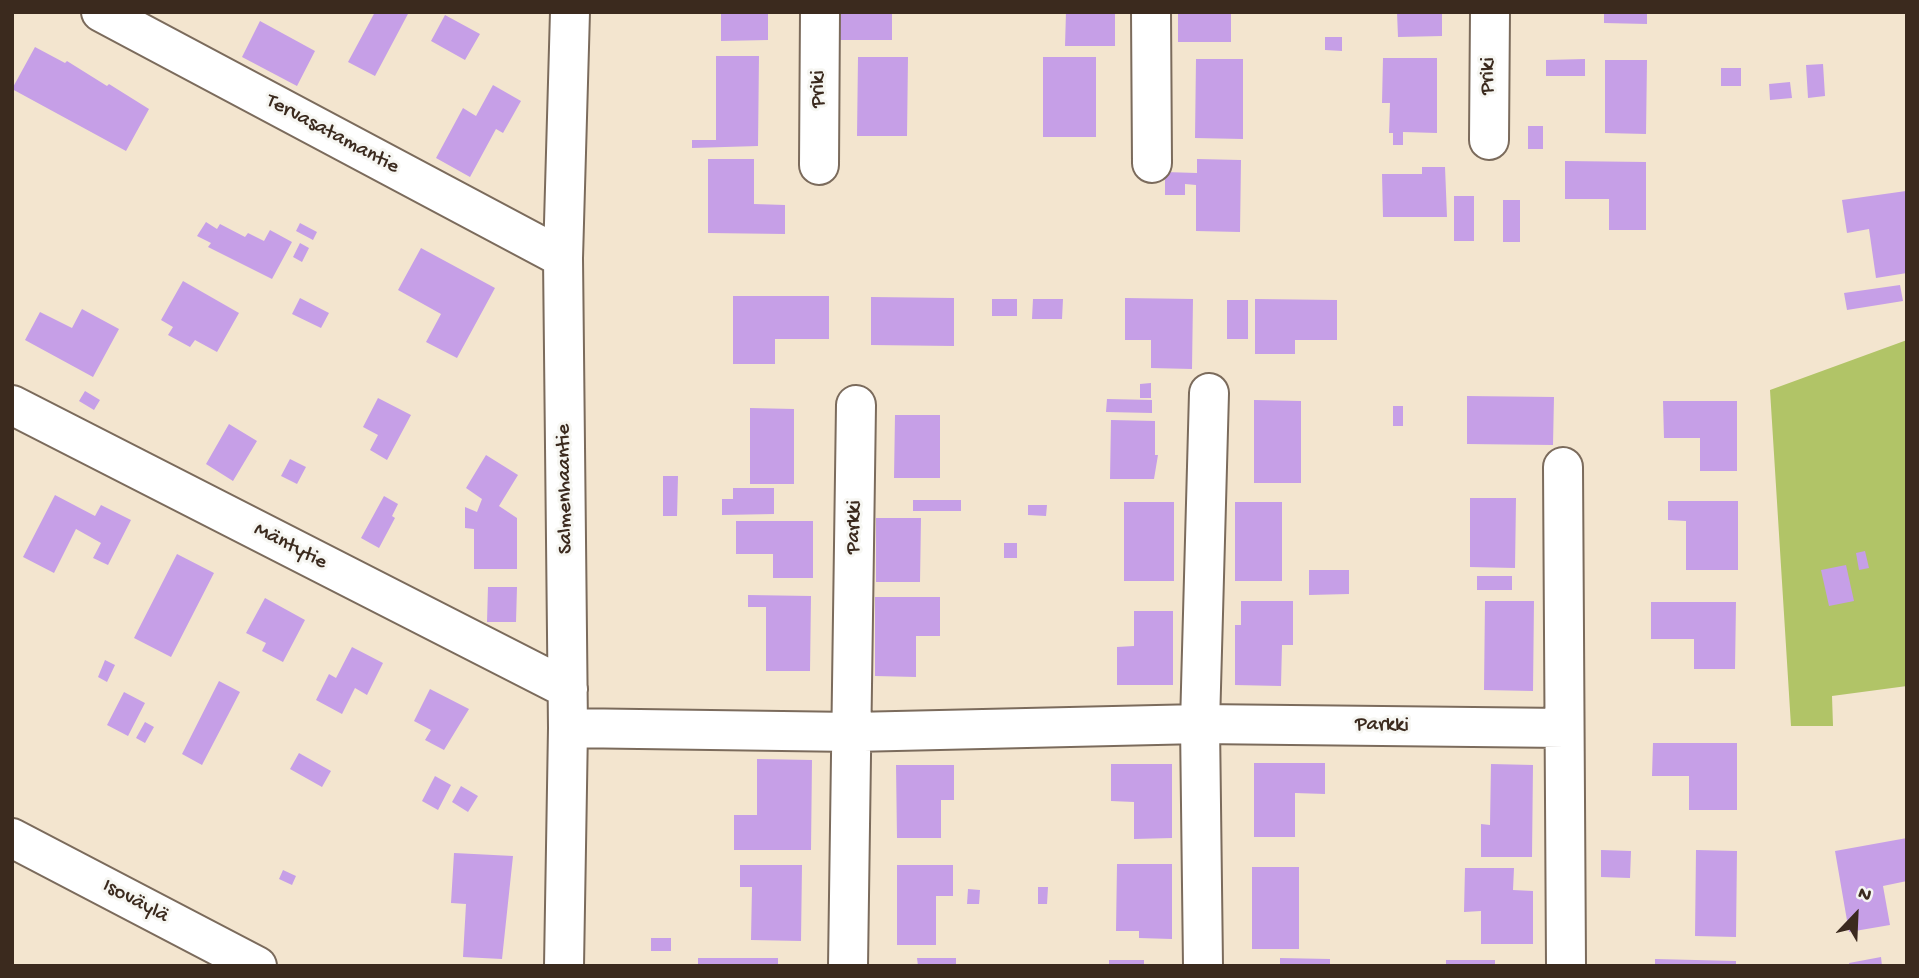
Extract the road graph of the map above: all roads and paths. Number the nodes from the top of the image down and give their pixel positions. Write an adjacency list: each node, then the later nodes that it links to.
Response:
1 (101, 12): 9 (street, Tervasatamantie)
2 (570, 12): 9 (street, Salmenhaantie)
3 (820, 12): 8 (street, Priki)
4 (1151, 12): 7 (street)
5 (1490, 12): 6 (street, Priki)
6 (1489, 140)
7 (1152, 163)
8 (819, 165)
9 (563, 258): 14 (street, Salmenhaantie)
10 (1209, 393): 15 (street)
11 (12, 405): 14 (street, Mäntytie)
12 (856, 405): 18 (street, Parkki)
13 (1563, 467): 16 (street)
14 (568, 689): 17 (street, Salmenhaantie)
15 (1200, 724): 16 (street, Parkki); 18 (street, Parkki); 23 (street)
16 (1564, 728): 24 (street)
17 (569, 729): 18 (street, Parkki); 21 (street, Salmenhaantie)
18 (853, 732): 22 (street, Parkki)
19 (12, 838): 20 (street, Isoväylä)
20 (257, 966)
21 (564, 966)
22 (848, 966)
23 (1203, 966)
24 (1566, 966)

